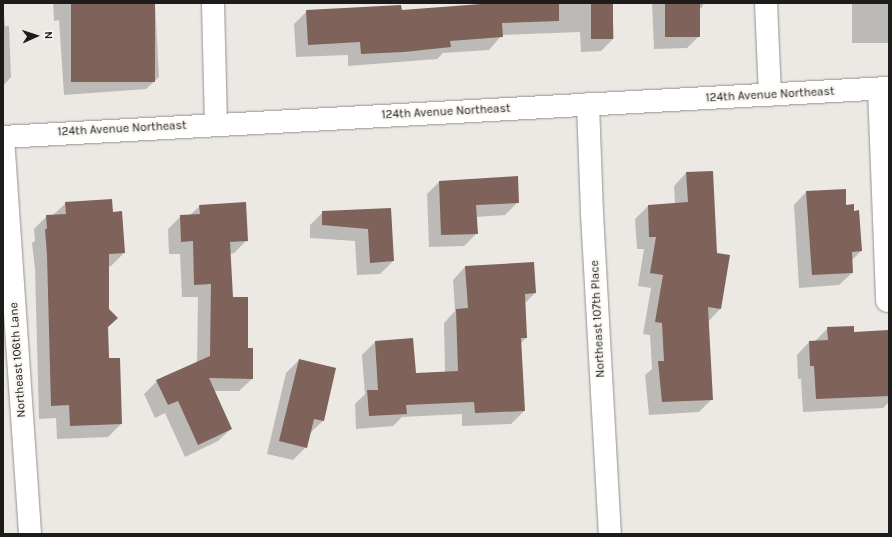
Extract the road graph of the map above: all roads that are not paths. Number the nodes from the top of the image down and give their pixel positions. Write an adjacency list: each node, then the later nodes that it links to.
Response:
1 (213, 3): 6 (street)
2 (766, 3): 4 (street)
3 (884, 89): 4 (street, 124th Avenue Northeast); 8 (street)
4 (770, 95): 5 (street, 124th Avenue Northeast)
5 (588, 104): 6 (street, 124th Avenue Northeast); 10 (street, Northeast 107th Place)
6 (216, 124): 7 (street, 124th Avenue Northeast)
7 (3, 137): 9 (street, Northeast 106th Lane)
8 (887, 301)
9 (30, 534)
10 (610, 534)

